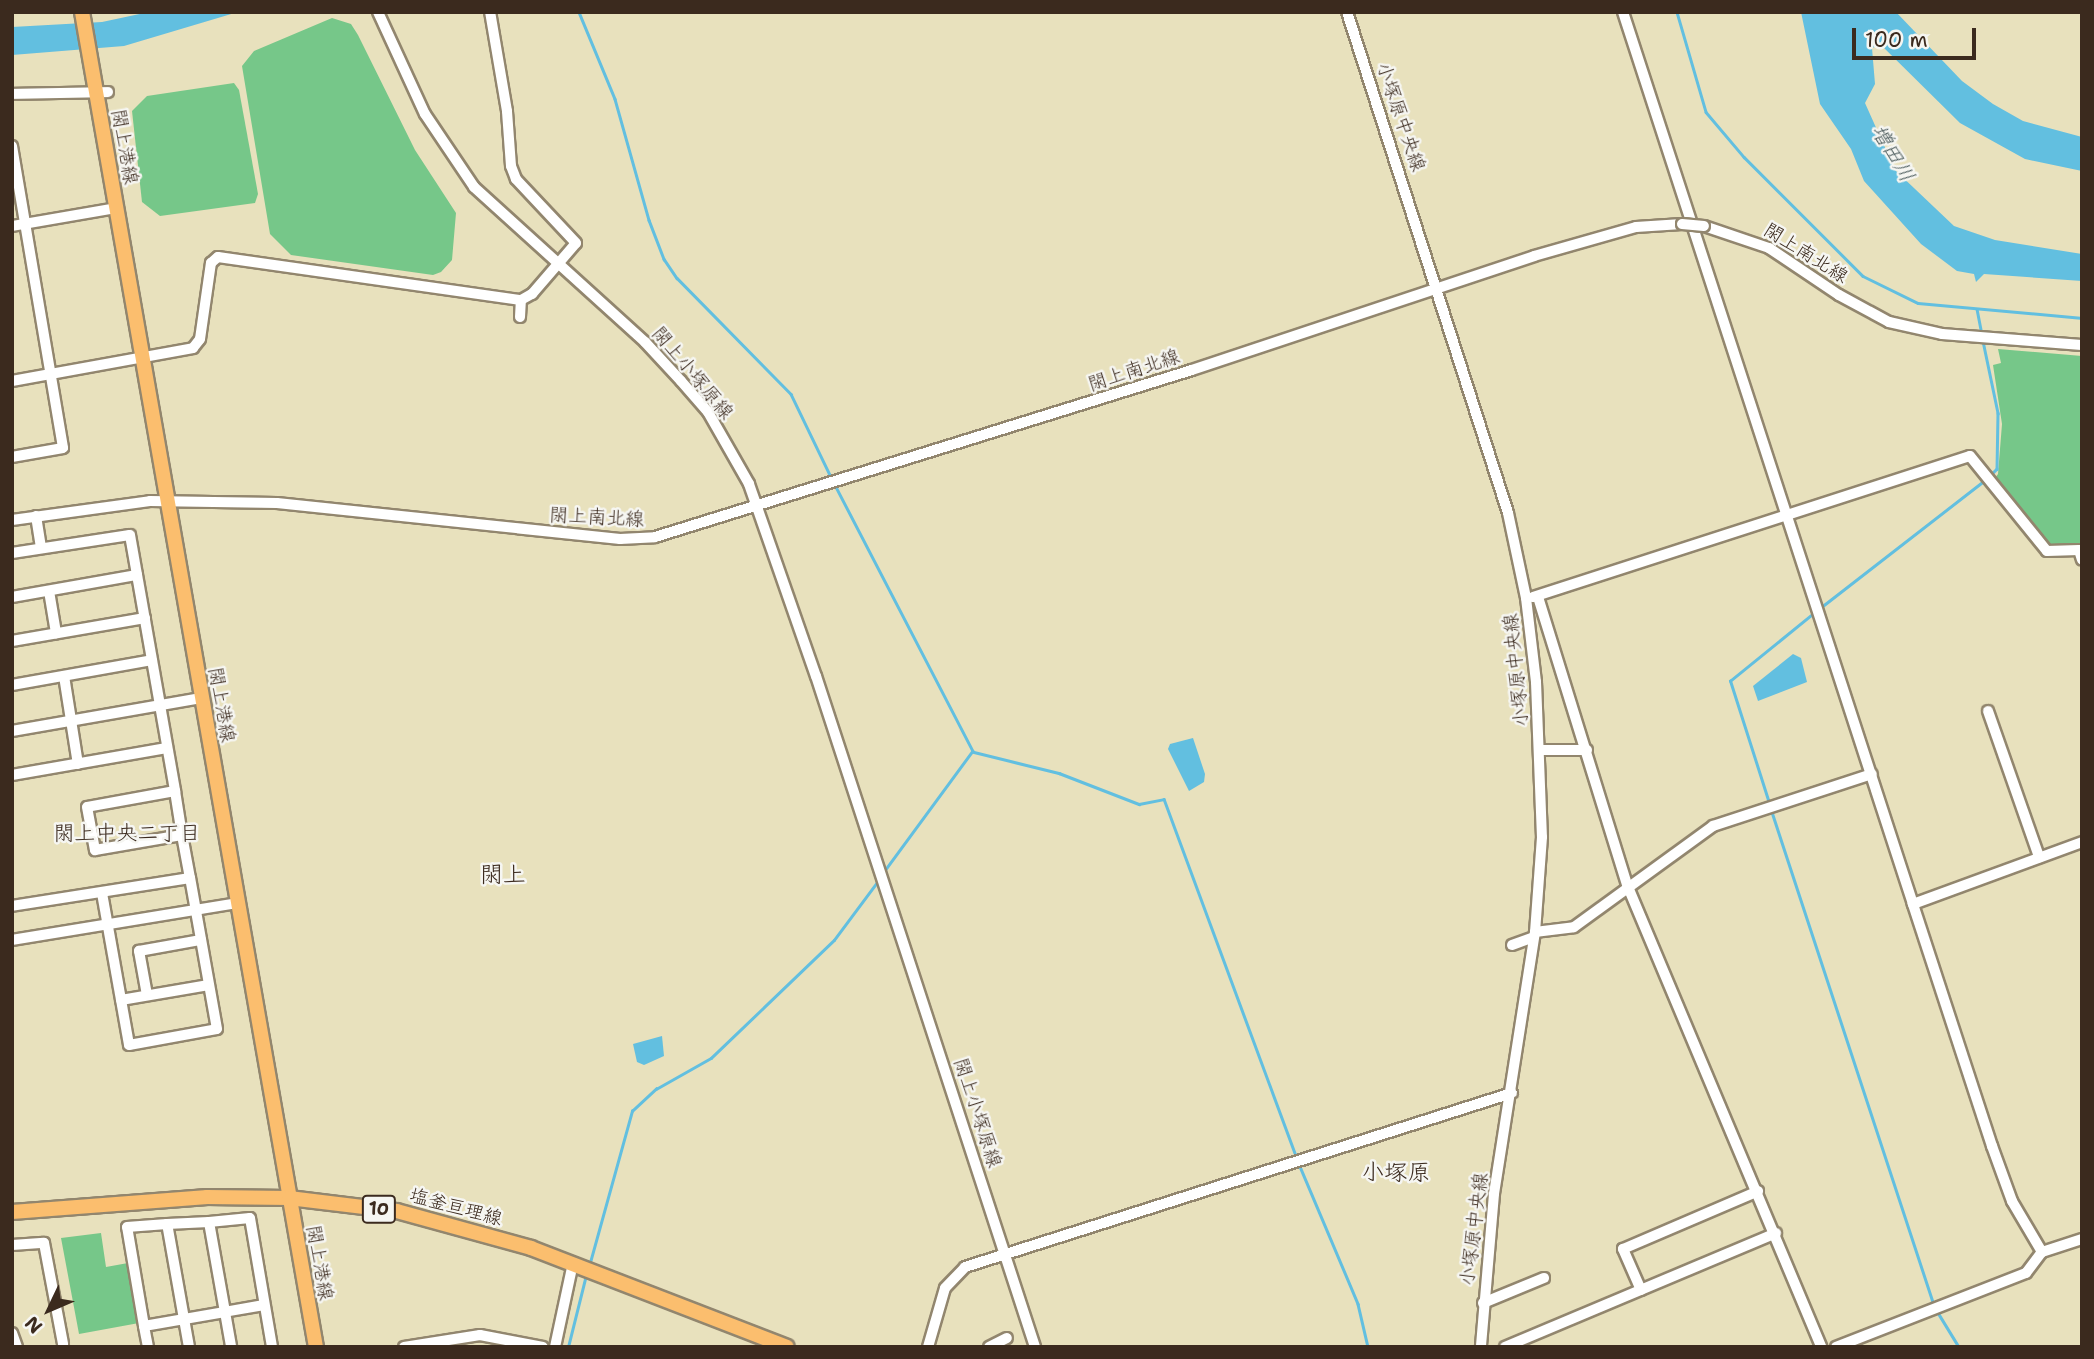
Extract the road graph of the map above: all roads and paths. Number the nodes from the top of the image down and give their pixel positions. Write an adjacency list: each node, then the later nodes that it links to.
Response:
1 (82, 12): 6 (main road, 閖上港線)
2 (378, 12): 12 (street, 閖上小塚原線)
3 (490, 12): 12 (street)
4 (1347, 12): 13 (street, 小塚原中央線)
5 (1623, 12): 23 (street)
6 (102, 92): 7 (street); 9 (main road, 閖上港線)
7 (12, 94)
8 (12, 146): 10 (street)
9 (116, 208): 10 (street); 17 (main road, 閖上港線)
10 (26, 224): 11 (street); 18 (street)
11 (12, 226)
12 (558, 266): 14 (street); 22 (street, 閖上小塚原線)
13 (1439, 289): 16 (street, 閖上南北線, bridge); 22 (street, 閖上南北線); 32 (street, 小塚原中央線)
14 (521, 300): 15 (street); 17 (street)
15 (520, 317)
16 (2082, 345)
17 (143, 359): 18 (street); 21 (main road, 閖上港線)
18 (51, 374): 19 (street); 20 (street)
19 (12, 381)
20 (12, 457)
21 (169, 501): 22 (street, 閖上南北線); 24 (street, 閖上南北線); 39 (main road, 閖上港線)
22 (759, 507): 79 (street, 閖上小塚原線)
23 (1788, 514): 28 (street); 32 (street); 48 (street)
24 (36, 516): 25 (street, 閖上南北線); 26 (street)
25 (12, 520)
26 (41, 547): 27 (street); 29 (street)
27 (12, 552)
28 (2082, 560)
29 (137, 575): 30 (street); 33 (street)
30 (49, 591): 31 (street); 34 (street)
31 (12, 597)
32 (1532, 597): 45 (street, 小塚原中央線); 46 (street)
33 (145, 618): 34 (street); 36 (street)
34 (56, 633): 35 (street)
35 (12, 641)
36 (152, 660): 37 (street); 40 (street)
37 (64, 676): 38 (street); 42 (street)
38 (12, 685)
39 (201, 698): 40 (street); 57 (main road, 閖上港線)
40 (160, 705): 42 (street); 44 (street)
41 (1988, 711): 53 (street)
42 (71, 720): 43 (street); 47 (street)
43 (12, 730)
44 (167, 748): 47 (street); 50 (street)
45 (1541, 750): 46 (street); 62 (street, 小塚原中央線)
46 (1587, 750): 55 (street)
47 (78, 764): 49 (street)
48 (1871, 774): 55 (street); 58 (street)
49 (12, 775)
50 (175, 791): 51 (street); 51 (street)
51 (182, 835): 54 (street)
52 (2082, 842): 53 (street)
53 (2039, 857): 58 (street)
54 (190, 878): 56 (street); 60 (street)
55 (1628, 887): 62 (street); 70 (street)
56 (102, 893): 59 (street); 61 (street)
57 (238, 902): 60 (street); 71 (main road, 閖上港線)
58 (1913, 904): 78 (street)
59 (12, 906)
60 (196, 910): 61 (street); 64 (street)
61 (107, 925): 63 (street); 68 (street)
62 (1535, 935): 65 (street); 69 (street, 小塚原中央線)
63 (12, 940)
64 (201, 940): 66 (street); 67 (street)
65 (1512, 945)
66 (209, 985): 67 (street); 68 (street)
67 (147, 995): 68 (street)
68 (121, 1000)
69 (1512, 1093): 79 (street); 83 (street, 小塚原中央線)
70 (1758, 1191): 75 (street); 82 (street)
71 (289, 1198): 72 (main road, 塩釜亘理線 / 10); 80 (main road, 塩釜亘理線 / 10); 96 (main road, 閖上港線)
72 (12, 1212)
73 (209, 1222): 74 (street); 84 (street); 85 (street)
74 (167, 1224): 86 (street); 87 (street)
75 (1776, 1233): 82 (street); 106 (street)
76 (2082, 1239): 78 (street)
77 (12, 1245): 90 (street)
78 (2042, 1252): 107 (street)
79 (1006, 1253): 101 (street); 103 (street, 閖上小塚原線)
80 (583, 1266): 99 (street); 100 (main road, 塩釜亘理線 / 10)
81 (1544, 1278): 83 (street)
82 (1641, 1290): 105 (street)
83 (1483, 1303): 104 (street, 小塚原中央線)
84 (264, 1305): 85 (street); 95 (street)
85 (225, 1312): 86 (street); 94 (street)
86 (184, 1319): 87 (street); 93 (street)
87 (144, 1326): 92 (street)
88 (12, 1334): 91 (street)
89 (1007, 1338): 102 (street)
90 (61, 1346)
91 (17, 1347)
92 (148, 1347)
93 (189, 1347)
94 (231, 1347)
95 (272, 1347)
96 (316, 1347)
97 (404, 1347): 98 (street)
98 (543, 1347)
99 (555, 1347)
100 (787, 1347)
101 (928, 1347)
102 (989, 1347)
103 (1035, 1347)
104 (1481, 1347)
105 (1505, 1347)
106 (1821, 1347)
107 (1836, 1347)

